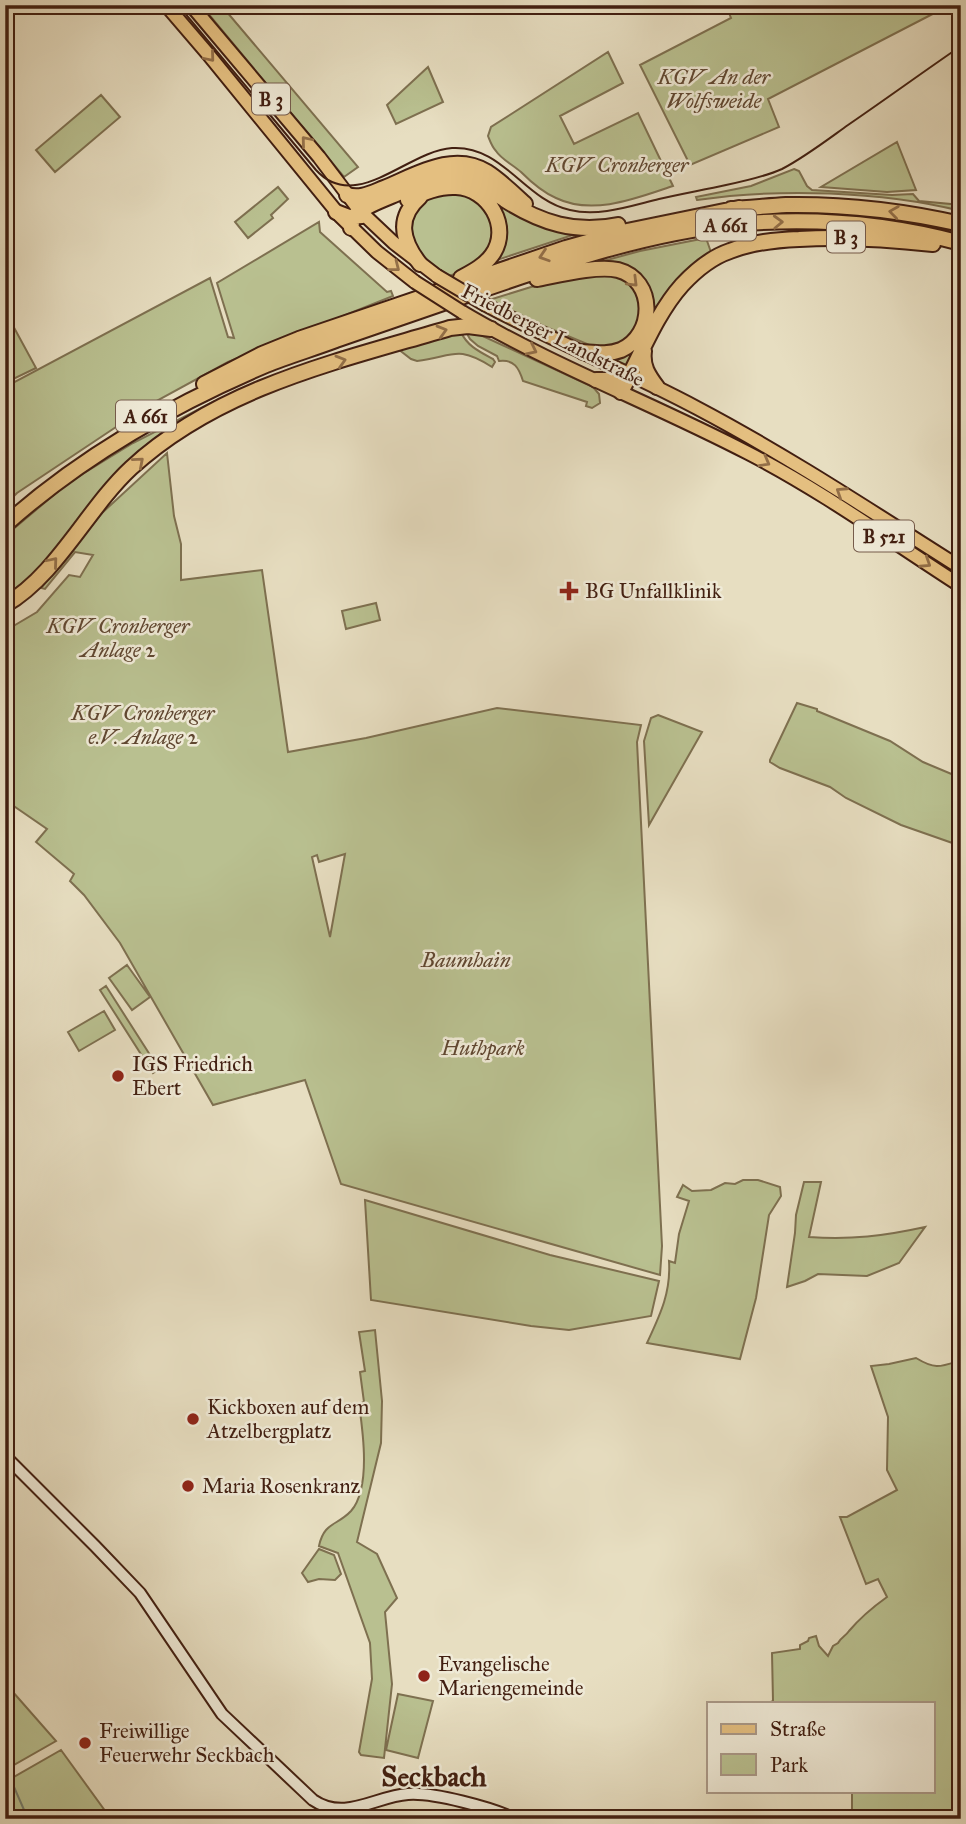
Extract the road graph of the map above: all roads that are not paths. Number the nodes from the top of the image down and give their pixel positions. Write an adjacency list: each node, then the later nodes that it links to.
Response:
1 (166, 5): 6 (main road, B 3, one-way to 6)
2 (191, 5): 4 (main road, Friedberger Landstraße / B 3, one-way to 2)
3 (430, 191): 7 (highway); 11 (highway); 13 (highway)
4 (347, 195): 7 (main road, Friedberger Landstraße / B 521); 8 (highway)
5 (739, 208): 8 (highway); 9 (highway, A 661, one-way to 5); 13 (highway, A 661, one-way to 13)
6 (336, 212): 7 (highway)
7 (357, 218): 8 (highway); 11 (main road, Friedberger Landstraße / B 521); 14 (main road, Friedberger Landstraße, one-way to 14, bridge)
8 (556, 224)
9 (961, 224)
10 (961, 245): 12 (highway, A 661, one-way to 10); 15 (highway, B 3)
11 (420, 264): 16 (main road, Friedberger Landstraße / B 521, bridge)
12 (497, 284): 16 (highway, one-way to 16); 22 (highway, A 661)
13 (429, 295): 21 (highway, A 661)
14 (491, 329): 18 (main road, Friedberger Landstraße, one-way to 18); 25 (highway, one-way to 14)
15 (645, 346): 17 (highway); 19 (highway)
16 (583, 352): 17 (main road, Friedberger Landstraße / B 521)
17 (630, 374): 18 (highway); 19 (main road, Friedberger Landstraße / B 521); 20 (highway)
18 (596, 380): 20 (main road, Friedberger Landstraße / B 521)
19 (657, 387): 23 (main road, Friedberger Landstraße / B 521, one-way to 19)
20 (621, 392): 24 (main road, Friedberger Landstraße / B 521, one-way to 24)
21 (5, 514)
22 (5, 524)
23 (961, 568)
24 (961, 586)
25 (5, 605)
26 (5, 1456): 27 (main road)
27 (515, 1819)

